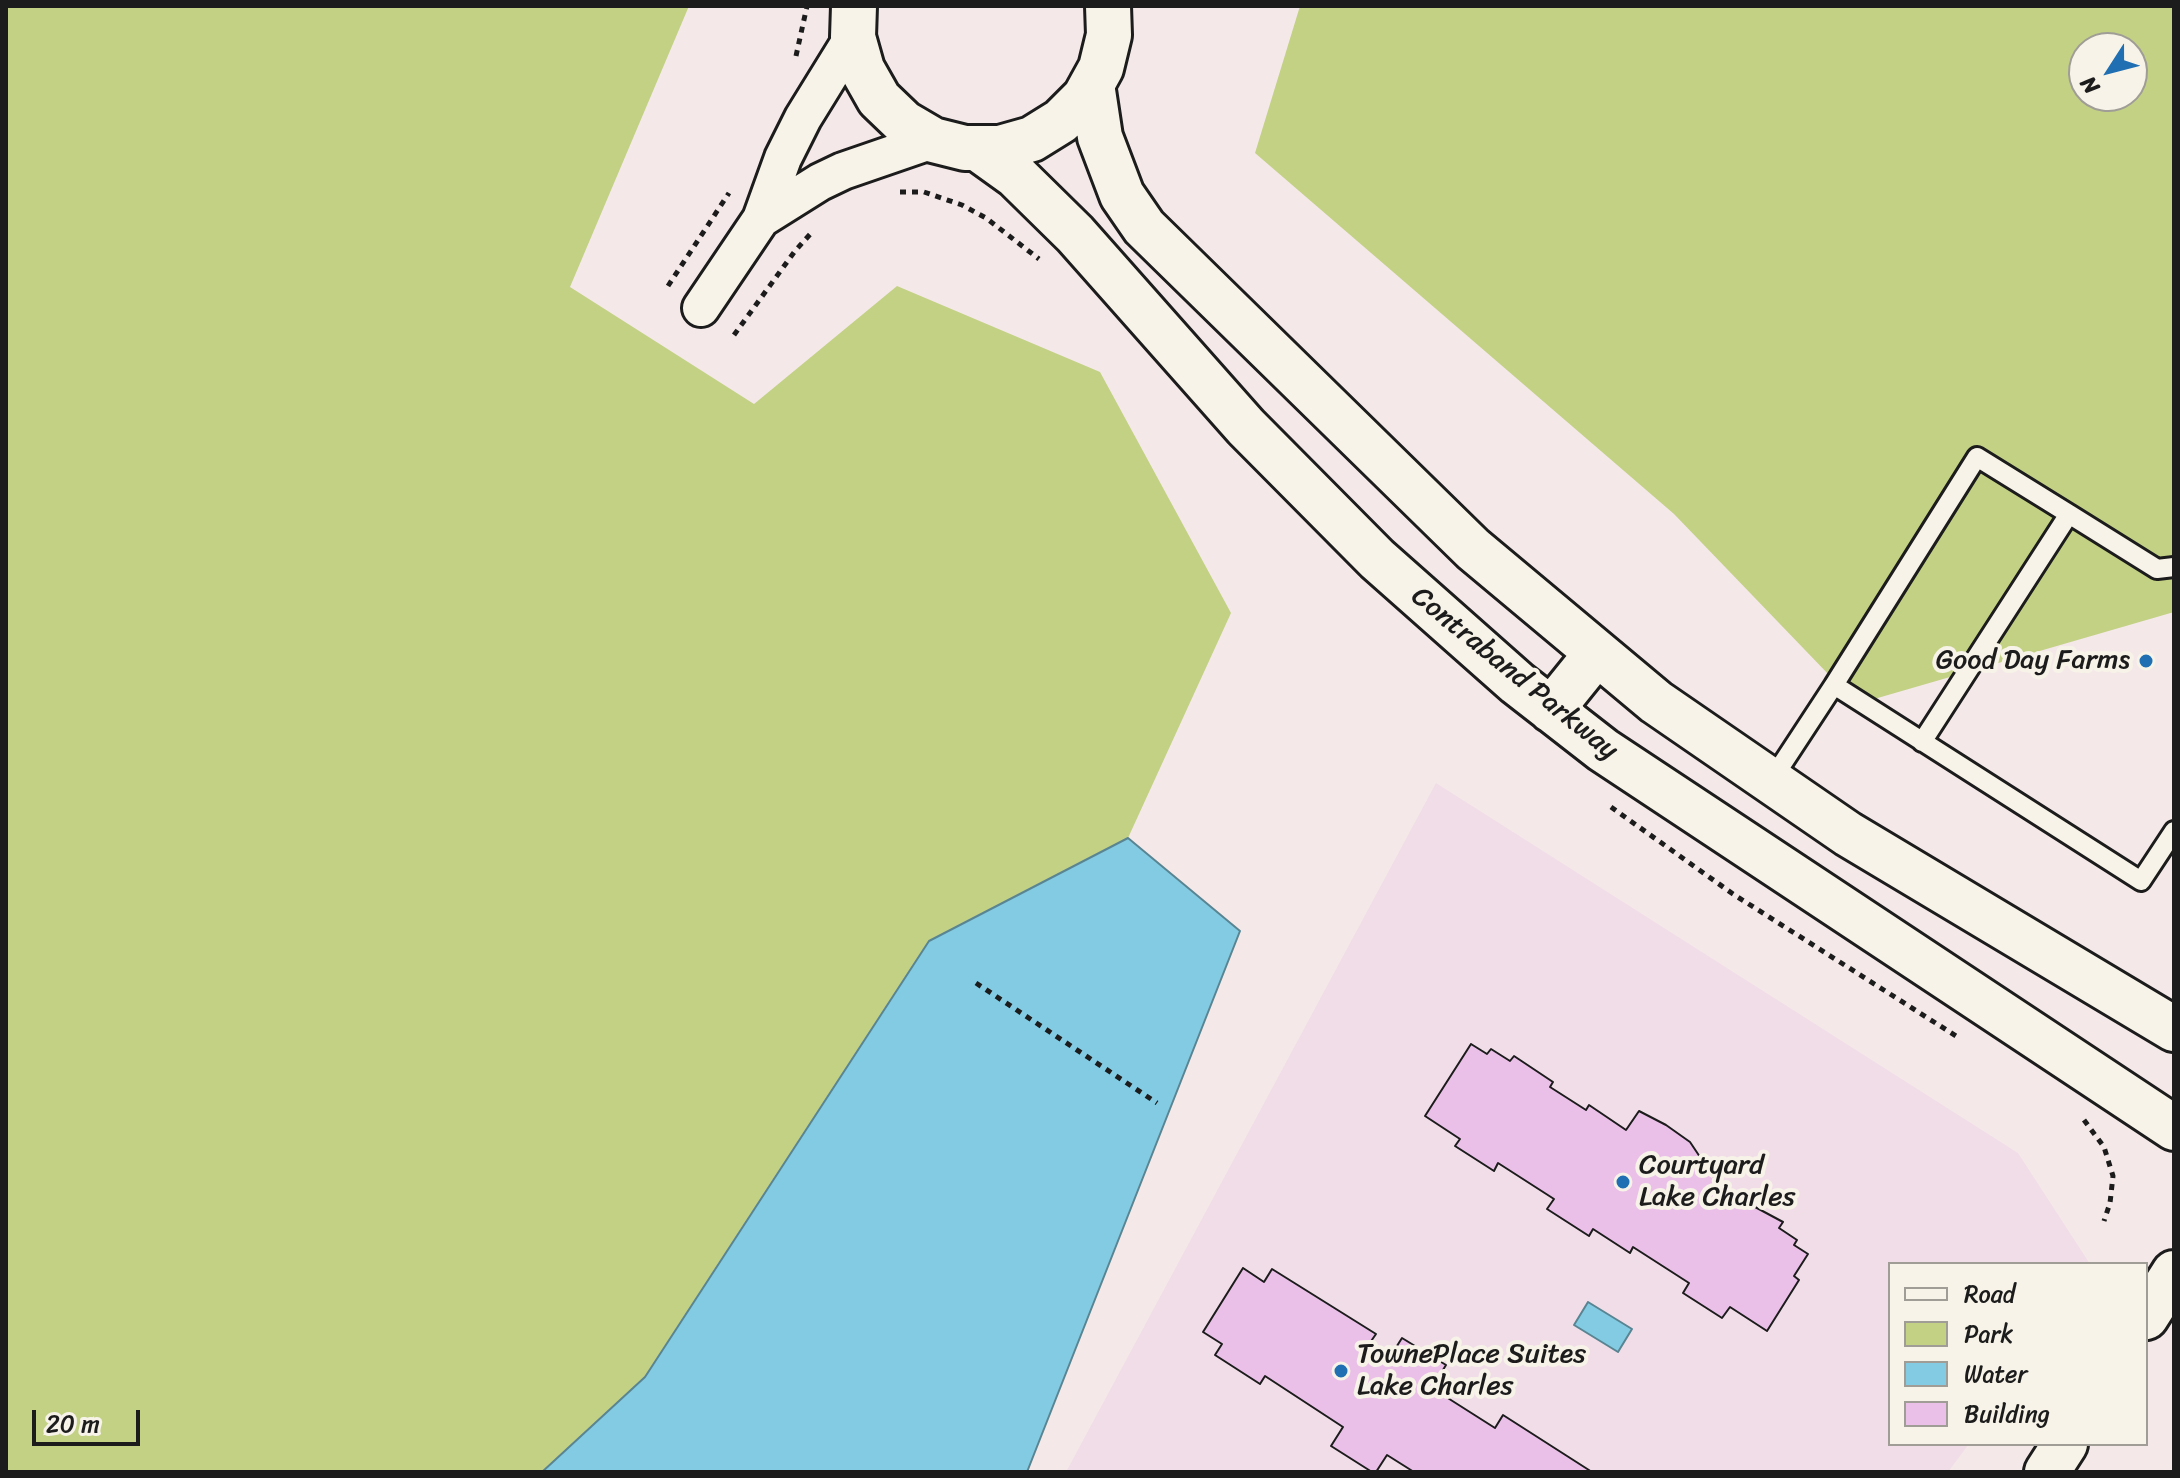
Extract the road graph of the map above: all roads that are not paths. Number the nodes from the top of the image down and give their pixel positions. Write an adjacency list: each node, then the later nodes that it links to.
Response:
1 (1108, 6): 3 (street)
2 (853, 21): 4 (street); 6 (street)
3 (1092, 84): 5 (street); 10 (street)
4 (933, 140): 5 (street); 6 (street)
5 (977, 148): 12 (street, Contraband Parkway)
6 (761, 219): 7 (street)
7 (701, 308)
8 (2069, 514): 9 (lane); 11 (lane); 13 (lane)
9 (2174, 567)
10 (1597, 653): 12 (street); 14 (street)
11 (1834, 685): 13 (lane); 14 (lane)
12 (1551, 710): 17 (street, Contraband Parkway)
13 (1922, 742): 15 (lane)
14 (1771, 781): 16 (street)
15 (2174, 831)
16 (2174, 1029)
17 (2174, 1128)
18 (2174, 1273): 19 (street)
19 (2148, 1314)
20 (2064, 1446): 21 (street)
21 (2047, 1472)

